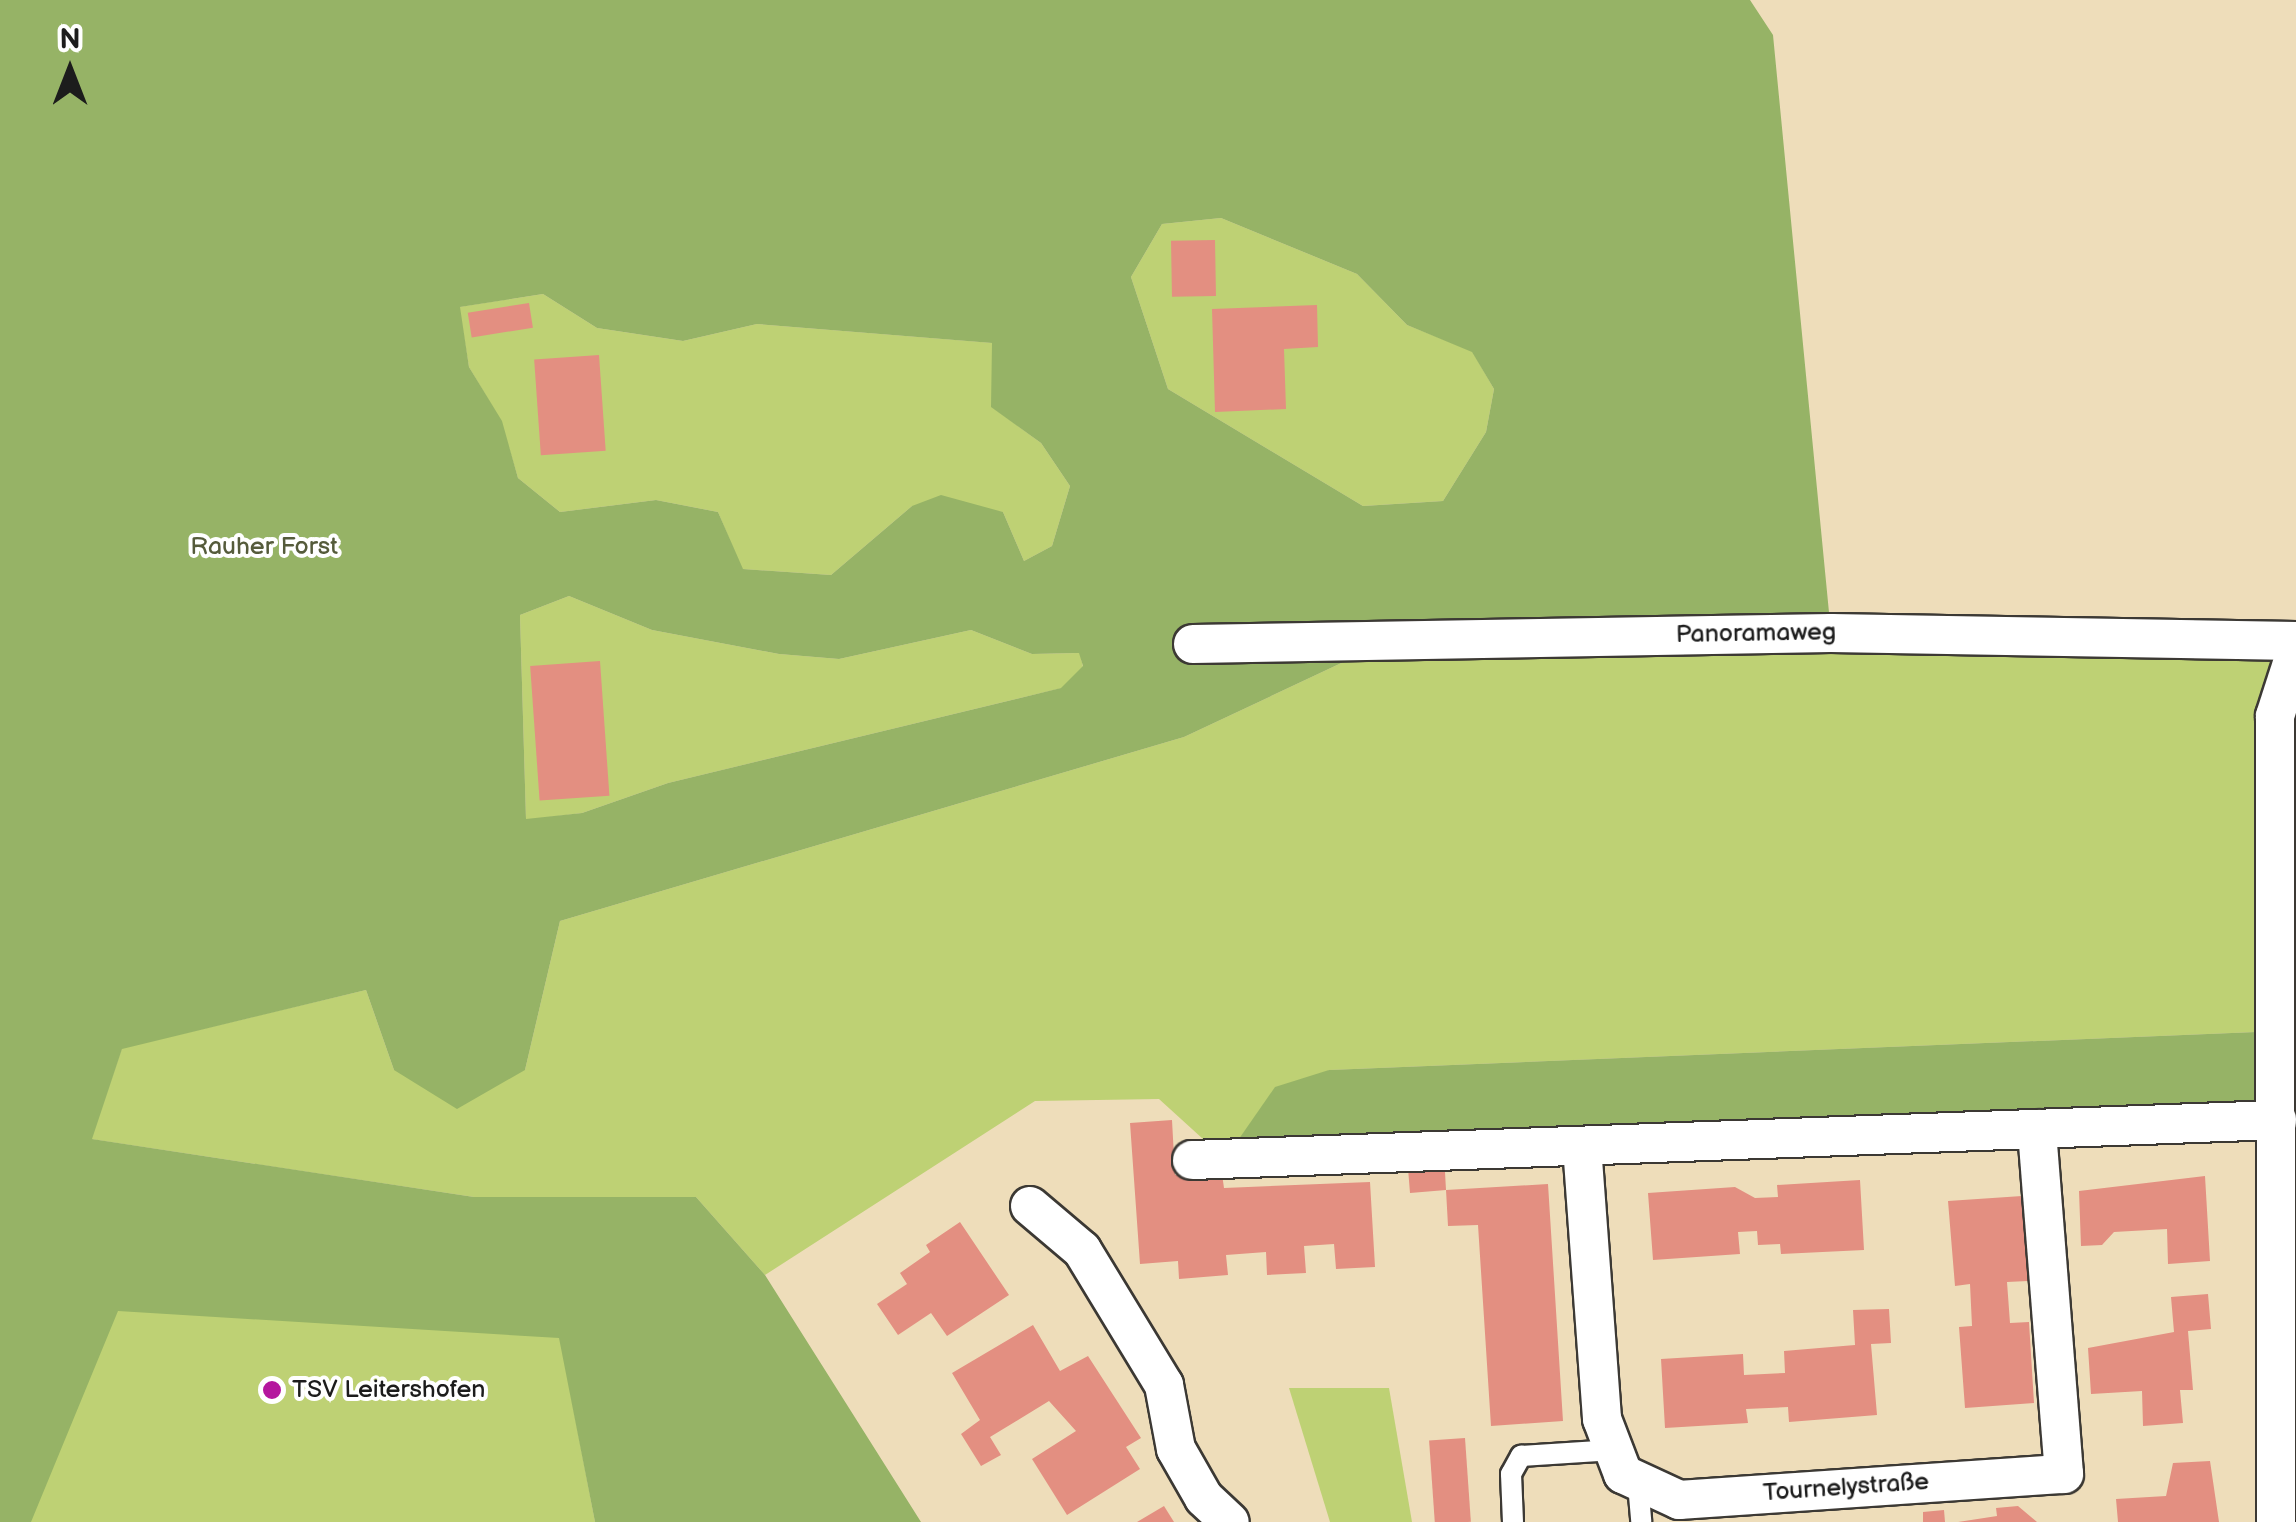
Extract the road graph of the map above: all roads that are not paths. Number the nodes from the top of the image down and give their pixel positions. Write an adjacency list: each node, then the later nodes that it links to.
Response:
1 (1208, 636): 2 (street, Panoramaweg)
2 (2296, 641)
3 (2296, 651): 4 (street)
4 (2278, 1120): 5 (street); 14 (street)
5 (2037, 1129): 6 (street); 10 (street, Tournelystraße)
6 (1582, 1146): 7 (street); 9 (street)
7 (1192, 1160)
8 (1030, 1206): 11 (street)
9 (1614, 1450): 10 (street); 12 (lane)
10 (1638, 1484): 13 (lane)
11 (1230, 1522)
12 (1513, 1522)
13 (1640, 1522)
14 (2276, 1522)

